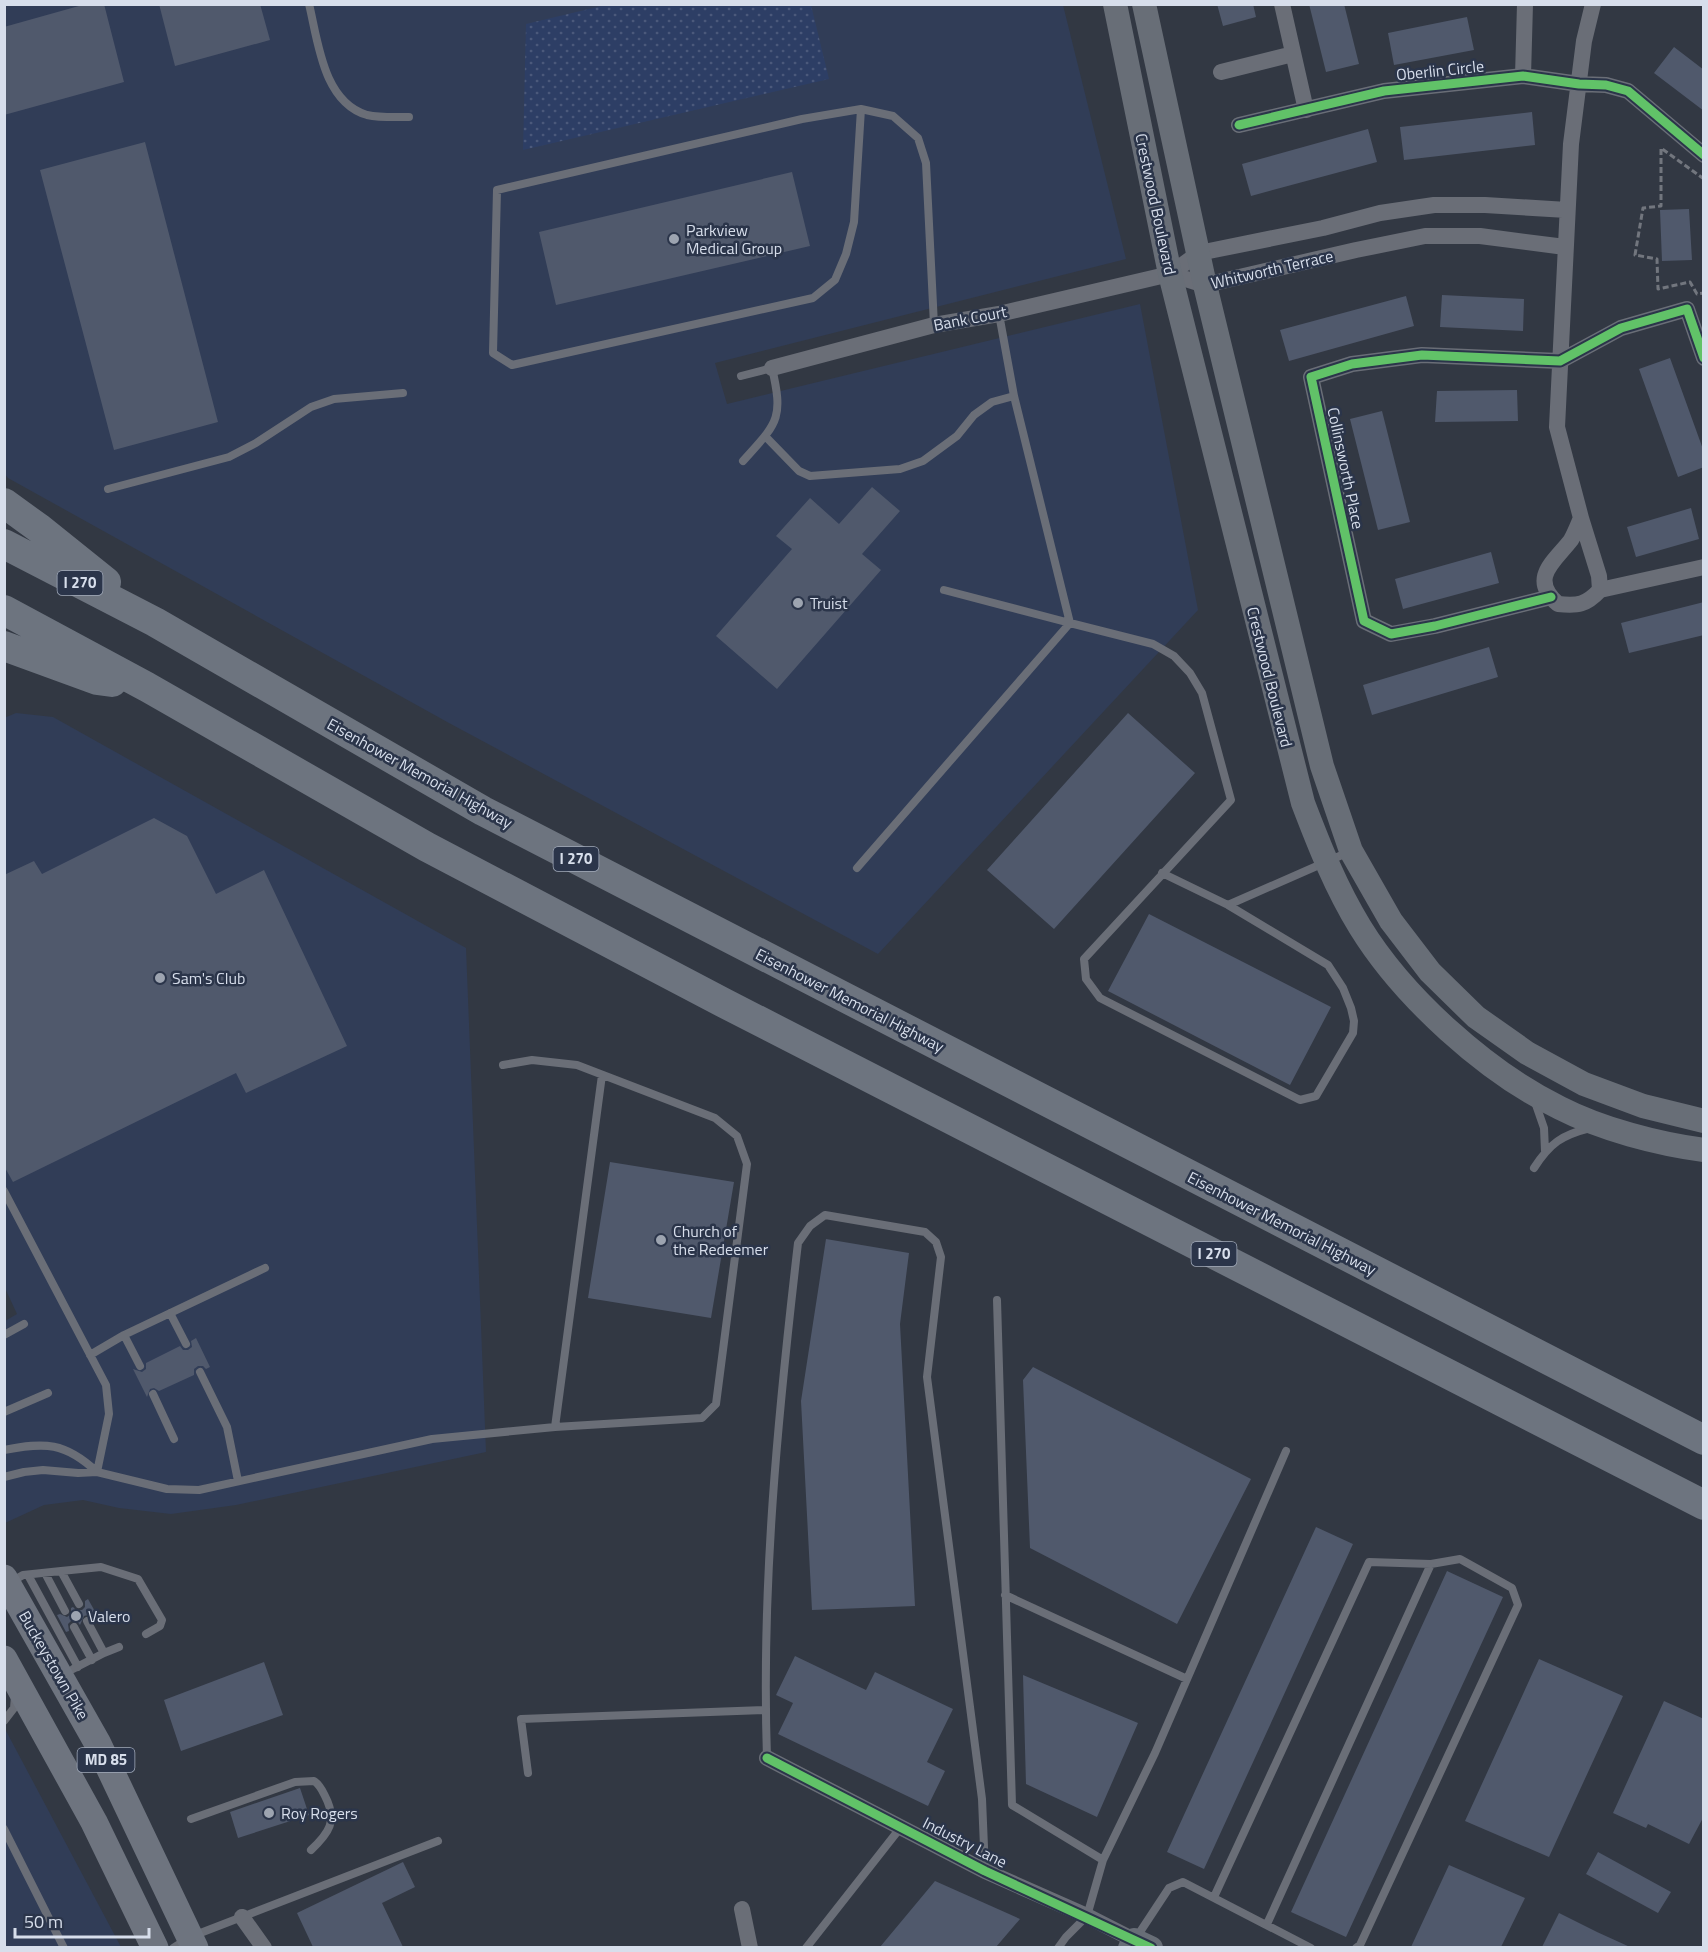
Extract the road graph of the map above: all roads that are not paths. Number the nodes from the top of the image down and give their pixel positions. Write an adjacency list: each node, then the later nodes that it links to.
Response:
1 (309, 4): 13 (lane)
2 (1115, 4): 19 (main road, Crestwood Boulevard)
3 (1144, 4): 18 (main road, Crestwood Boulevard)
4 (1282, 4): 7 (street)
5 (1525, 4): 9 (street)
6 (1593, 4): 10 (street)
7 (1293, 54): 8 (street); 12 (street)
8 (1221, 72)
9 (1523, 76): 10 (street, Oberlin Circle); 12 (street, Oberlin Circle)
10 (1579, 84): 15 (street, Oberlin Circle); 16 (street)
11 (861, 109): 11 (lane); 22 (lane)
12 (1306, 110): 14 (street, Oberlin Circle)
13 (409, 117)
14 (1239, 125)
15 (1704, 155)
16 (1567, 210): 17 (street); 18 (street, Whitworth Terrace)
17 (1565, 247): 20 (street, Whitworth Terrace); 24 (street)
18 (1199, 253): 19 (street, Whitworth Terrace); 20 (main road, Crestwood Boulevard)
19 (1170, 274): 20 (street, Whitworth Terrace); 21 (street, Bank Court); 45 (main road, Crestwood Boulevard)
20 (1205, 285): 44 (main road, Crestwood Boulevard)
21 (999, 314): 22 (street, Bank Court); 28 (lane)
22 (934, 325): 25 (street, Bank Court)
23 (1704, 358): 24 (street)
24 (1560, 361): 33 (street); 38 (street, Collinsworth Place)
25 (772, 368): 26 (lane); 29 (lane)
26 (741, 376)
27 (403, 393): 31 (lane)
28 (1014, 396): 29 (lane); 41 (lane)
29 (765, 436): 30 (lane)
30 (743, 461)
31 (108, 489)
32 (4, 503): 40 (highway)
33 (1581, 518): 36 (street); 38 (street)
34 (4, 544): 40 (highway, Eisenhower Memorial Highway / I 270)
35 (1704, 567): 36 (street)
36 (1600, 590): 38 (street)
37 (944, 591): 41 (lane)
38 (1551, 597)
39 (4, 610): 43 (highway, I 270)
40 (155, 622): 73 (highway, Eisenhower Memorial Highway / I 270)
41 (1070, 623): 46 (lane); 47 (lane)
42 (4, 646): 43 (highway)
43 (147, 687): 79 (highway, I 270)
44 (1351, 851): 45 (lane); 52 (main road, Crestwood Boulevard)
45 (1326, 863): 48 (lane); 51 (main road, Crestwood Boulevard)
46 (856, 868)
47 (1162, 873): 48 (lane); 48 (lane)
48 (1228, 905)
49 (503, 1065): 50 (lane)
50 (602, 1075): 71 (lane); 71 (lane)
51 (1526, 1089): 53 (main road, Crestwood Boulevard); 55 (lane)
52 (1704, 1120)
53 (1601, 1125): 54 (main road, Crestwood Boulevard); 55 (lane)
54 (1704, 1150)
55 (1545, 1151): 56 (lane)
56 (1534, 1168)
57 (4, 1191): 65 (lane)
58 (265, 1268): 60 (lane)
59 (997, 1299): 84 (lane)
60 (170, 1313): 63 (lane); 64 (lane)
61 (24, 1324): 62 (lane)
62 (4, 1335)
63 (124, 1335): 65 (lane); 66 (lane)
64 (186, 1344)
65 (90, 1355): 76 (lane)
66 (140, 1366)
67 (200, 1372): 78 (lane)
68 (48, 1393): 70 (lane)
69 (153, 1394): 72 (lane)
70 (4, 1412)
71 (555, 1427): 78 (lane)
72 (174, 1439)
73 (1704, 1440)
74 (4, 1450): 76 (lane)
75 (1286, 1451): 95 (lane)
76 (97, 1472): 77 (lane); 78 (lane)
77 (4, 1477)
78 (238, 1481)
79 (1704, 1505)
80 (1431, 1564): 107 (lane); 111 (lane); 121 (lane)
81 (61, 1571): 82 (lane); 85 (lane); 89 (lane)
82 (45, 1573): 83 (lane); 86 (lane)
83 (13, 1579): 94 (main road, Buckeystown Pike / MD 85)
84 (1005, 1595): 95 (lane); 105 (lane)
85 (79, 1604)
86 (66, 1611)
87 (87, 1621): 91 (lane)
88 (74, 1628): 92 (lane)
89 (146, 1634)
90 (119, 1647): 91 (lane)
91 (105, 1653): 92 (lane)
92 (92, 1660): 94 (lane)
93 (10, 1670): 97 (lane); 115 (main road, MD 85)
94 (69, 1671): 112 (main road, Buckeystown Pike / MD 85)
95 (1187, 1679): 105 (lane)
96 (765, 1710): 98 (lane); 99 (lane); 106 (lane)
97 (4, 1721)
98 (767, 1758): 101 (street, Industry Lane)
99 (528, 1773)
100 (191, 1819): 104 (lane)
101 (901, 1826): 106 (street, Industry Lane); 118 (lane)
102 (4, 1829): 114 (lane)
103 (438, 1842): 110 (lane)
104 (311, 1850)
105 (1103, 1860): 109 (lane)
106 (985, 1871): 109 (street, Industry Lane)
107 (1214, 1897): 111 (lane); 113 (lane)
108 (742, 1909): 117 (street)
109 (1087, 1916): 113 (street, Industry Lane); 119 (lane)
110 (242, 1917): 112 (lane); 116 (street)
111 (1267, 1924): 120 (lane)
112 (186, 1944)
113 (1139, 1945)
114 (64, 1947)
115 (155, 1947)
116 (264, 1947)
117 (750, 1947)
118 (806, 1947)
119 (1058, 1947)
120 (1311, 1947)
121 (1356, 1947)

